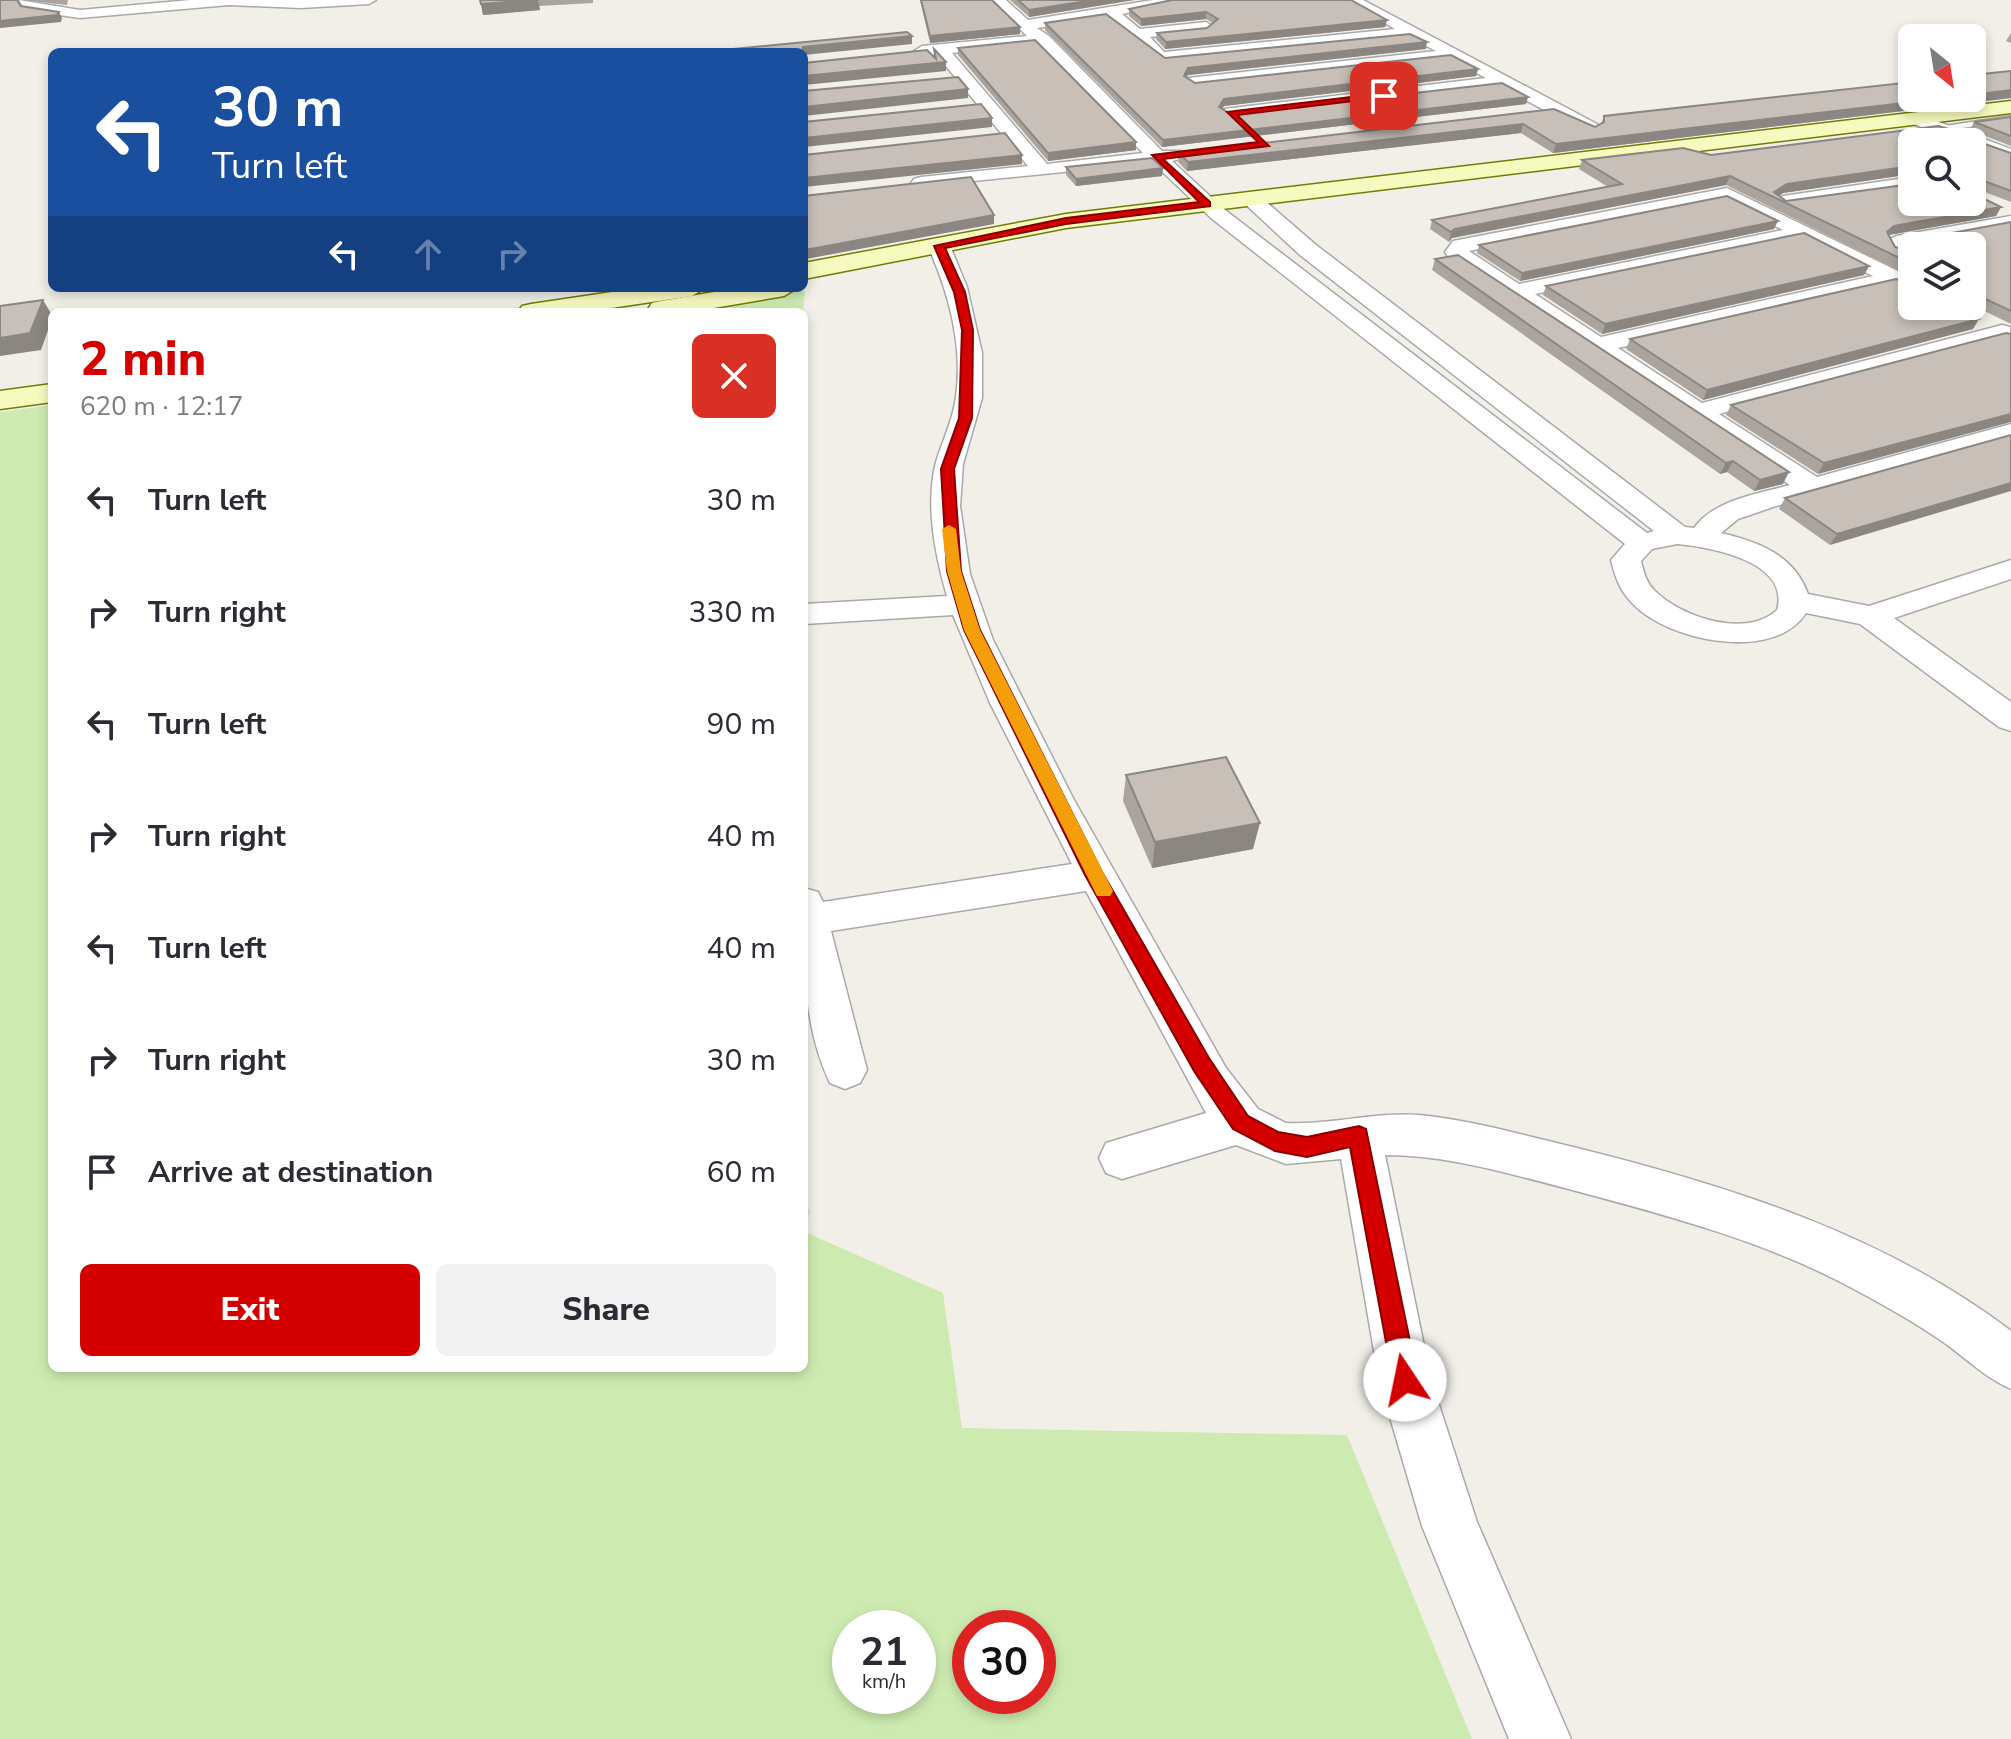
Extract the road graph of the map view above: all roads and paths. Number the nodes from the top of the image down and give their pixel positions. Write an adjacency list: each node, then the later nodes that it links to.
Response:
1 (26, 0): 2 (street)
2 (369, 0)
3 (1020, 0): 6 (street)
4 (1180, 0): 8 (street)
5 (1352, 0): 7 (street)
6 (998, 2): 10 (street)
7 (1372, 11): 9 (street); 12 (street)
8 (1110, 12): 10 (street); 13 (street)
9 (1341, 14)
10 (1028, 25): 14 (street)
11 (1216, 26): 13 (street)
12 (1411, 32): 17 (street); 18 (street)
13 (1137, 34): 18 (street)
14 (1043, 39): 15 (street); 34 (street)
15 (941, 50): 16 (street); 35 (street)
16 (910, 53)
17 (1454, 54): 19 (street); 20 (street)
18 (1164, 57): 20 (street)
19 (1507, 81): 22 (street); 23 (street)
20 (1194, 82): 23 (street)
21 (2011, 107): 26 (street)
22 (1553, 109): 24 (street); 28 (street)
23 (1230, 113): 29 (street)
24 (1522, 113)
25 (2011, 119): 27 (lane)
26 (1941, 121): 27 (street); 31 (street); 39 (street)
27 (1966, 124): 30 (street)
28 (1591, 128)
29 (1253, 134)
30 (2011, 144): 31 (street)
31 (1990, 148): 33 (street)
32 (1187, 153): 34 (street)
33 (2011, 156)
34 (1155, 157): 35 (street); 40 (street)
35 (1042, 170): 37 (street)
36 (1898, 185): 38 (street)
37 (899, 186)
38 (1783, 202)
39 (1256, 204): 40 (street); 46 (street)
40 (1212, 209): 47 (street); 48 (street)
41 (2007, 214): 43 (street)
42 (1804, 232): 50 (street); 55 (street); 55 (street)
43 (1936, 232)
44 (2011, 235): 45 (street)
45 (1986, 240)
46 (1308, 250): 48 (street); 68 (street)
47 (941, 251): 49 (street); 51 (street); 72 (street)
48 (1274, 257): 69 (street)
49 (808, 270)
50 (1898, 280)
51 (808, 283)
52 (1898, 284): 60 (street)
53 (665, 292): 56 (street)
54 (760, 292): 57 (street)
55 (1512, 292): 60 (street)
56 (558, 308)
57 (665, 308)
58 (1978, 320): 59 (street)
59 (2006, 334): 65 (street)
60 (1599, 345): 65 (street)
61 (48, 379): 62 (street)
62 (0, 385)
63 (48, 394): 64 (street)
64 (0, 400)
65 (1696, 412): 67 (street)
66 (2011, 432): 67 (street)
67 (1811, 486): 68 (street)
68 (1690, 536): 69 (street); 71 (street)
69 (1642, 543): 71 (street)
70 (2011, 569): 74 (street)
71 (1795, 601): 74 (street)
72 (964, 605): 73 (street); 76 (street)
73 (808, 614)
74 (1870, 616): 75 (street)
75 (2011, 719)
76 (1094, 875): 77 (street); 80 (street)
77 (808, 914)
78 (808, 922): 79 (street)
79 (845, 1070)
80 (1241, 1123): 81 (street); 82 (street)
81 (1359, 1136): 83 (street); 84 (street)
82 (1122, 1158)
83 (2011, 1363)
84 (1540, 1739)

